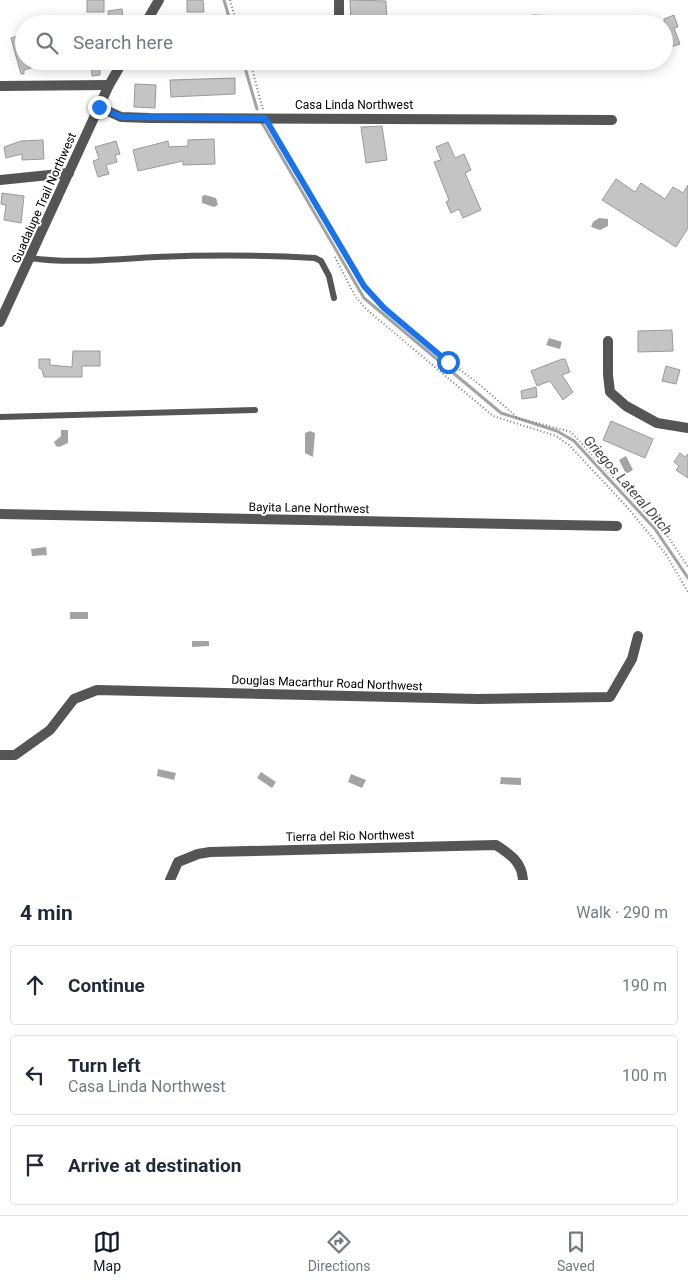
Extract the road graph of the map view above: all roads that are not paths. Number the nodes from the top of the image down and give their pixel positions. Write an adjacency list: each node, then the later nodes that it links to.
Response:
1 (159, 0): 3 (street)
2 (339, 0): 4 (street)
3 (150, 15)
4 (339, 15)
5 (118, 70): 6 (street, Guadalupe Trail Northwest)
6 (109, 85): 7 (street); 8 (street, Guadalupe Trail Northwest)
7 (0, 86)
8 (99, 107): 9 (street, Casa Linda Northwest); 10 (street, Guadalupe Trail Northwest)
9 (612, 120)
10 (69, 173): 11 (street); 12 (street, Guadalupe Trail Northwest)
11 (0, 180)
12 (30, 258): 13 (lane); 14 (street, Guadalupe Trail Northwest)
13 (334, 298)
14 (0, 322)
15 (608, 341): 18 (street)
16 (255, 410): 17 (lane)
17 (0, 416)
18 (688, 428)
19 (0, 514): 20 (street, Bayita Lane Northwest)
20 (617, 526)
21 (638, 636): 22 (street, Douglas Macarthur Road Northwest)
22 (0, 755)
23 (170, 880): 24 (street, Tierra del Rio Northwest)
24 (523, 880)

